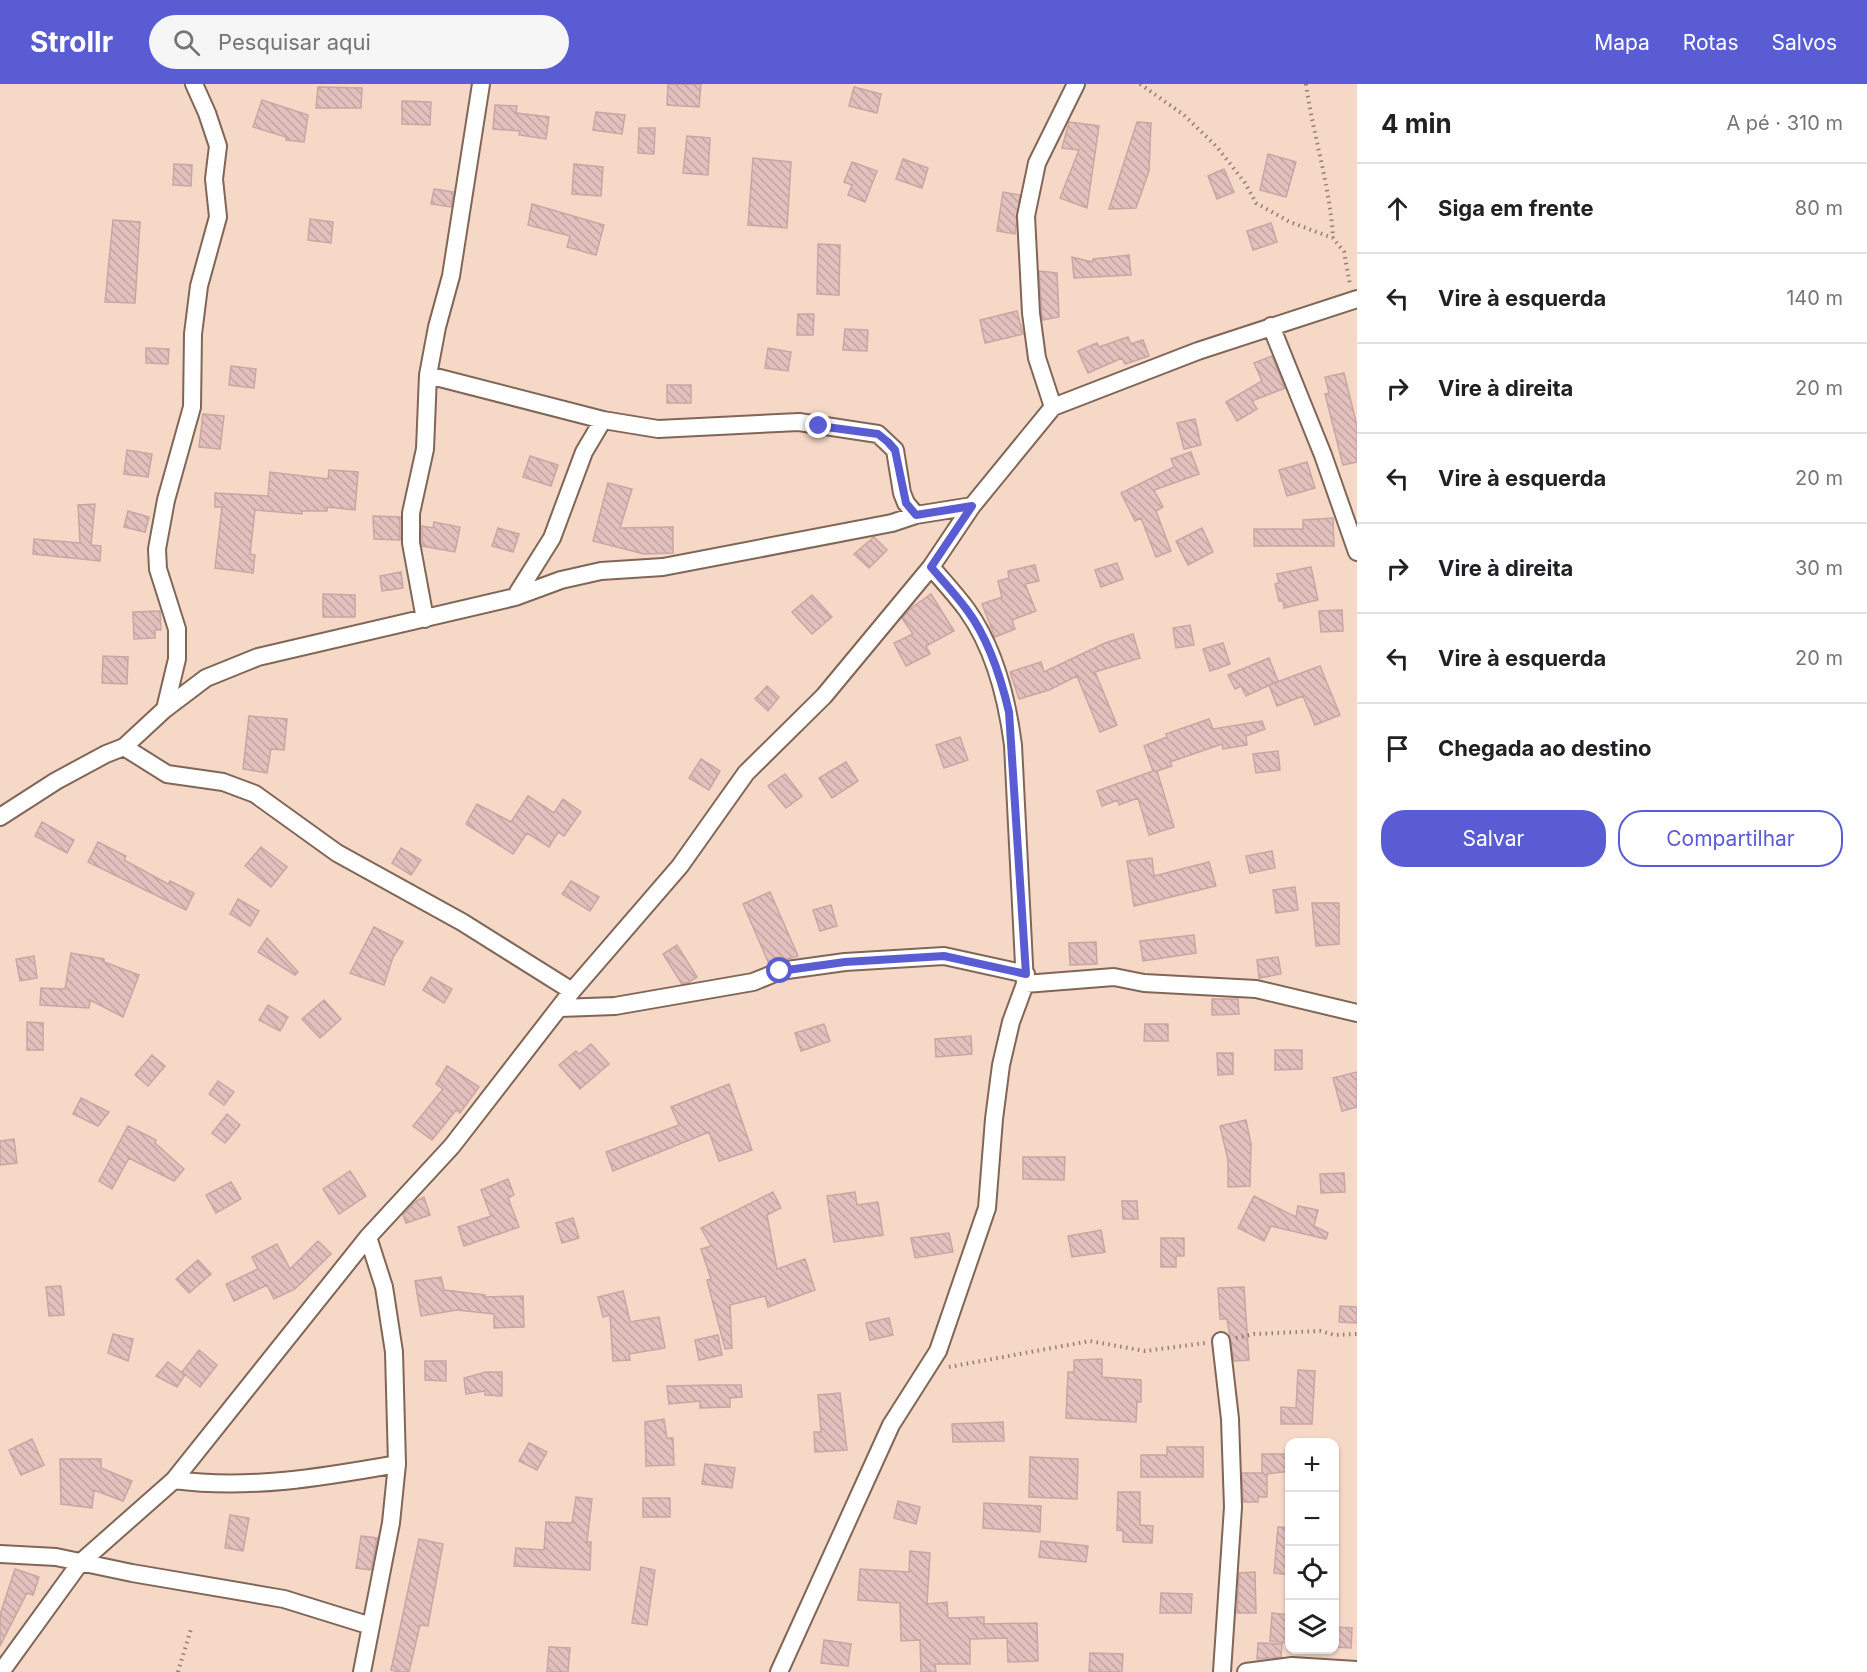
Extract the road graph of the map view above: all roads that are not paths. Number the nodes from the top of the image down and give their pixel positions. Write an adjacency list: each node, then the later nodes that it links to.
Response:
1 (194, 84): 15 (street)
2 (481, 84): 6 (street)
3 (1076, 84): 7 (street)
4 (1355, 300): 5 (street)
5 (1271, 326): 7 (street); 11 (street)
6 (428, 375): 8 (street); 14 (street)
7 (1053, 407): 9 (street)
8 (603, 420): 10 (street); 13 (street)
9 (972, 506): 10 (street); 12 (street)
10 (916, 515): 13 (street)
11 (1357, 552)
12 (931, 567): 18 (street); 19 (street)
13 (515, 597): 14 (street)
14 (425, 619): 15 (street)
15 (165, 709): 16 (street)
16 (124, 747): 17 (street); 19 (street)
17 (0, 817)
18 (1025, 979): 20 (street); 21 (street); 32 (street)
19 (572, 991): 20 (street)
20 (560, 1008): 22 (street)
21 (1357, 1013)
22 (368, 1236): 24 (street); 25 (street)
23 (1221, 1341): 33 (street)
24 (397, 1464): 25 (street); 28 (street)
25 (174, 1480): 27 (street)
26 (0, 1554): 27 (street)
27 (80, 1563): 28 (street); 30 (street)
28 (371, 1626): 31 (street)
29 (1357, 1670): 34 (street)
30 (1, 1672)
31 (362, 1672)
32 (779, 1672)
33 (1222, 1672)
34 (1246, 1672)

